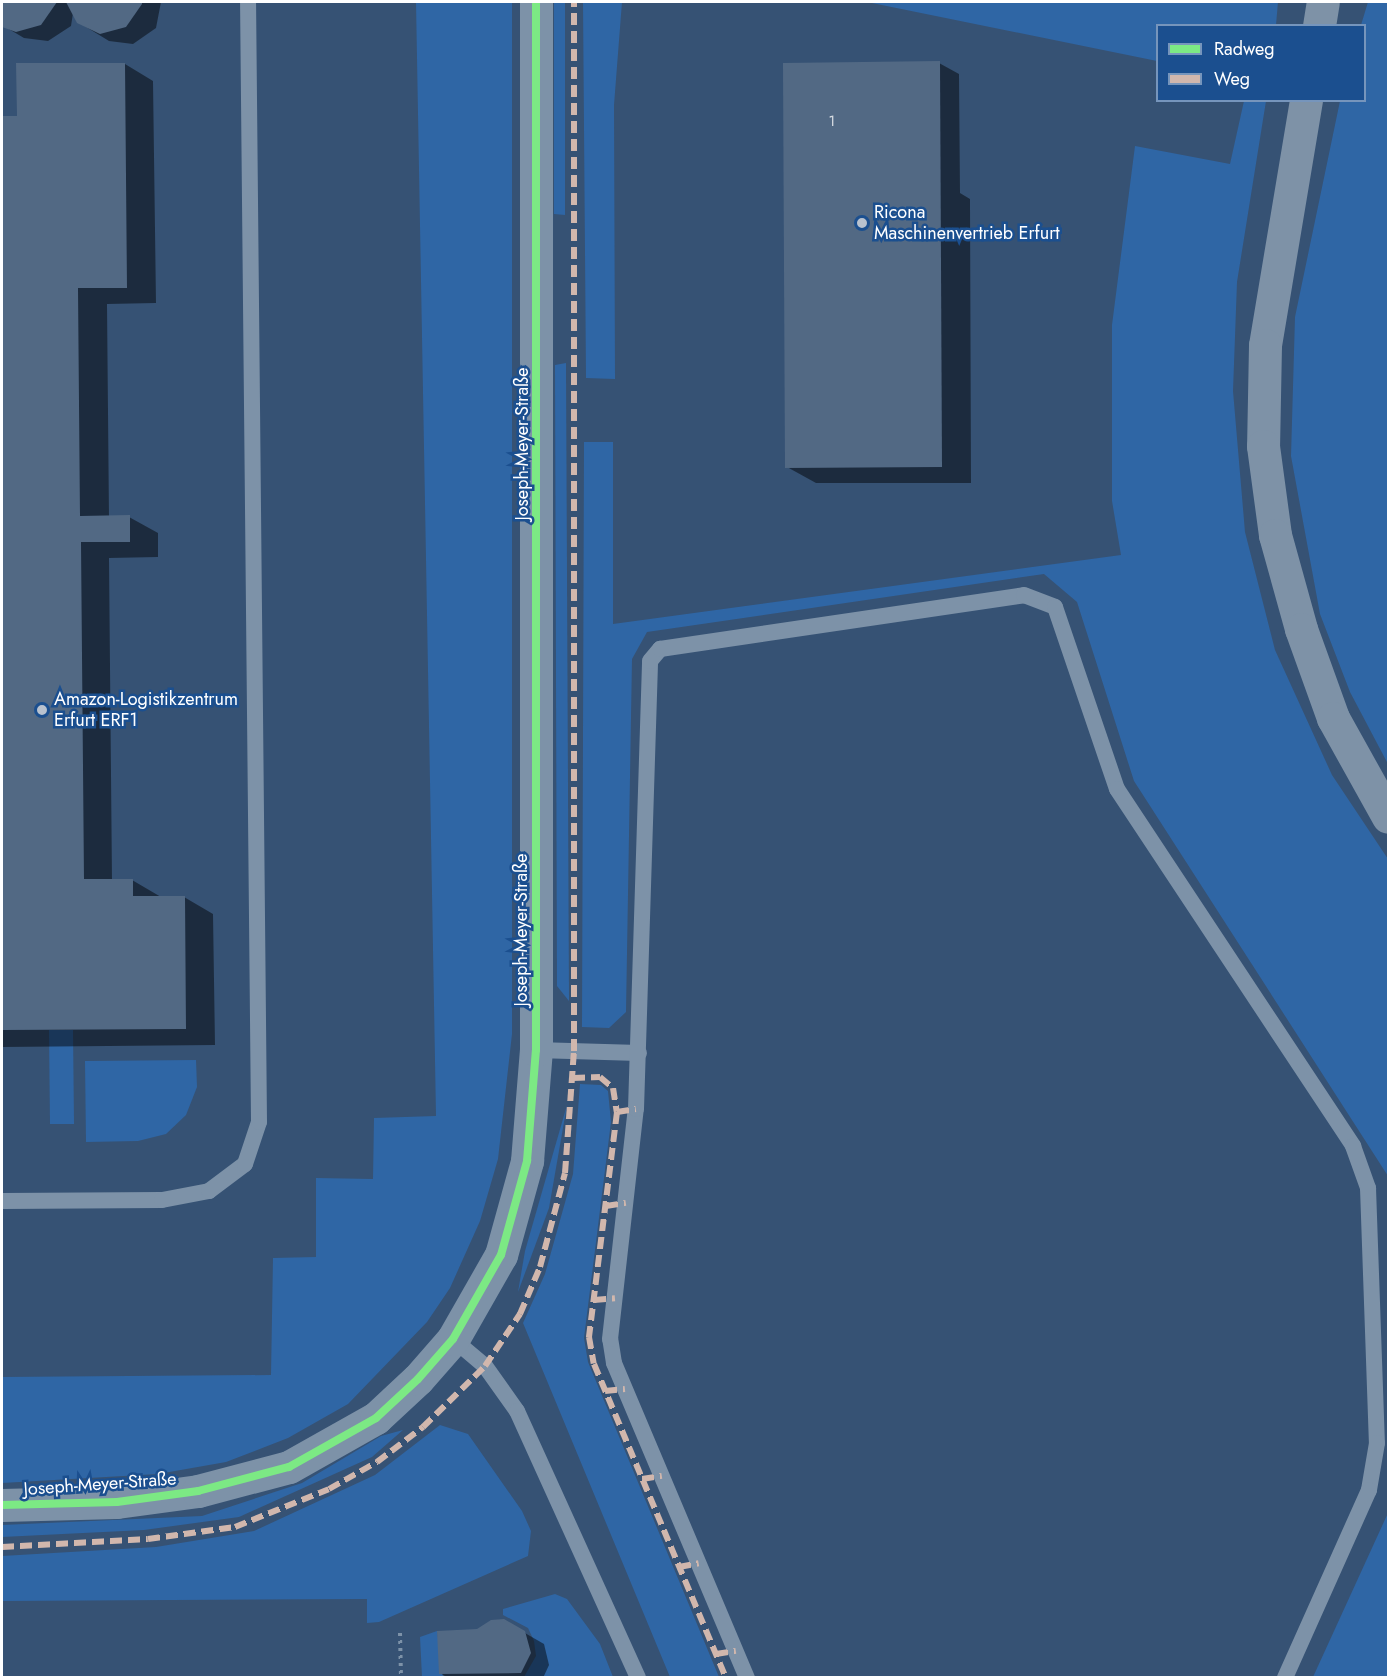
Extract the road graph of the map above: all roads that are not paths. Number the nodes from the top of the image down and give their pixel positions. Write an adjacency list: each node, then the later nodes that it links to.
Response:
1 (248, 2): 9 (lane)
2 (536, 2): 7 (street, Joseph-Meyer-Straße)
3 (1323, 2): 4 (highway)
4 (1319, 24)
5 (1306, 102): 6 (highway)
6 (1384, 804)
7 (536, 1050): 8 (lane); 10 (street, Joseph-Meyer-Straße)
8 (639, 1053): 13 (lane); 14 (lane)
9 (2, 1201)
10 (453, 1339): 11 (street, Joseph-Meyer-Straße); 12 (lane)
11 (2, 1505)
12 (638, 1677)
13 (747, 1677)
14 (1285, 1677)

